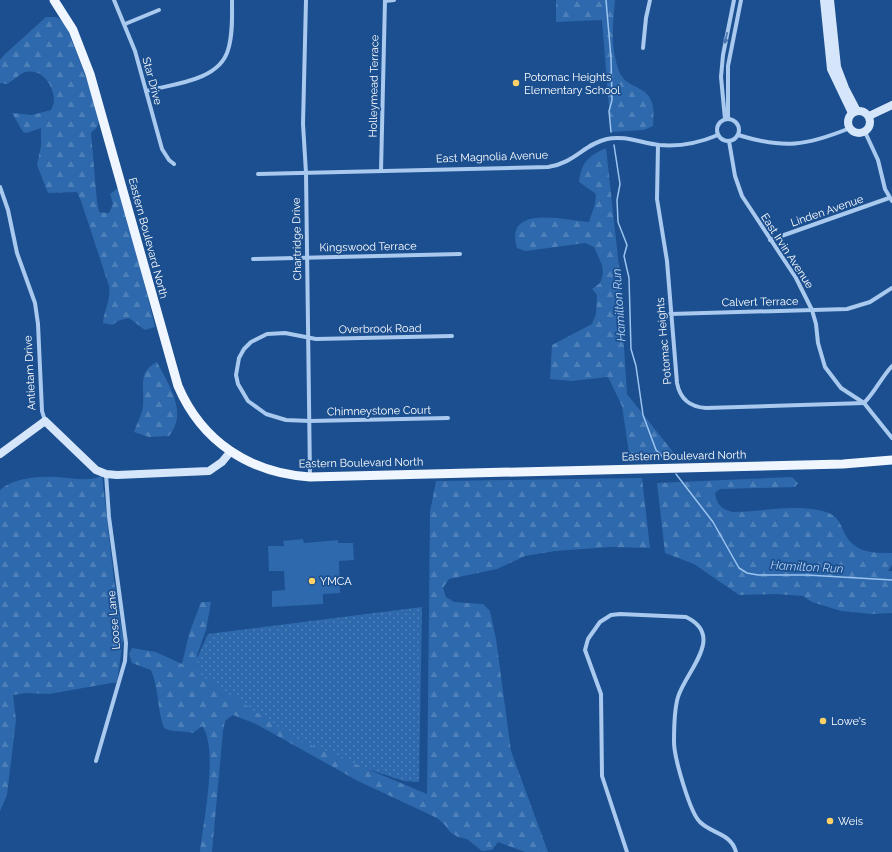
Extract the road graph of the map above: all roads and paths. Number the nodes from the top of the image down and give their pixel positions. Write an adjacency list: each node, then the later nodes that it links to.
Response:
1 (54, 0): 47 (main road, Eastern Boulevard North)
2 (114, 0): 13 (street, Star Drive)
3 (232, 0): 15 (street)
4 (306, 0): 28 (street, Chartridge Drive)
5 (385, 0): 6 (street); 27 (street, Holleymead Terrace)
6 (394, 0)
7 (650, 0): 14 (street)
8 (734, 0): 19 (street, one-way to 19)
9 (741, 0): 19 (street)
10 (824, 0): 17 (street)
11 (830, 0): 17 (street)
12 (159, 10): 13 (street)
13 (125, 24): 15 (street, Star Drive)
14 (643, 48)
15 (146, 91): 26 (street, Star Drive)
16 (892, 105): 18 (street)
17 (854, 112): 18 (street); 20 (street)
18 (869, 116): 21 (street)
19 (726, 119): 22 (street); 23 (street)
20 (850, 128): 21 (street); 23 (street)
21 (865, 132): 31 (street)
22 (718, 135): 24 (street); 25 (street, East Magnolia Avenue)
23 (738, 135): 24 (street)
24 (729, 141): 32 (street, East Irvin Avenue)
25 (658, 145): 27 (street, East Magnolia Avenue); 38 (street, Potomac Heights)
26 (174, 164)
27 (381, 171): 28 (street, East Magnolia Avenue)
28 (306, 173): 29 (street, East Magnolia Avenue); 34 (street, Chartridge Drive)
29 (258, 174)
30 (0, 187): 44 (street, Antietam Drive)
31 (891, 200): 32 (street, Linden Avenue)
32 (770, 240): 37 (street, East Irvin Avenue)
33 (460, 254): 34 (street, Kingswood Terrace)
34 (306, 257): 35 (street, Kingswood Terrace); 40 (street, Chartridge Drive)
35 (253, 259)
36 (892, 288): 37 (street, Calvert Terrace)
37 (812, 310): 38 (street, Calvert Terrace); 42 (street, East Irvin Avenue)
38 (670, 314): 42 (street, Potomac Heights)
39 (452, 336): 40 (street, Overbrook Road)
40 (308, 338): 45 (street, Chartridge Drive); 45 (street)
41 (892, 366): 42 (street)
42 (864, 403): 46 (street, East Irvin Avenue)
43 (448, 418): 45 (street, Chimneystone Court)
44 (45, 421): 48 (street); 50 (street, Antietam Drive)
45 (310, 421): 51 (street, Chartridge Drive)
46 (892, 438)
47 (231, 451): 50 (street); 51 (main road, Eastern Boulevard North)
48 (0, 454)
49 (892, 460): 51 (main road, Eastern Boulevard North)
50 (106, 474): 52 (street, Loose Lane)
51 (310, 477)
52 (96, 761)
53 (627, 852): 54 (street)
54 (736, 852)

